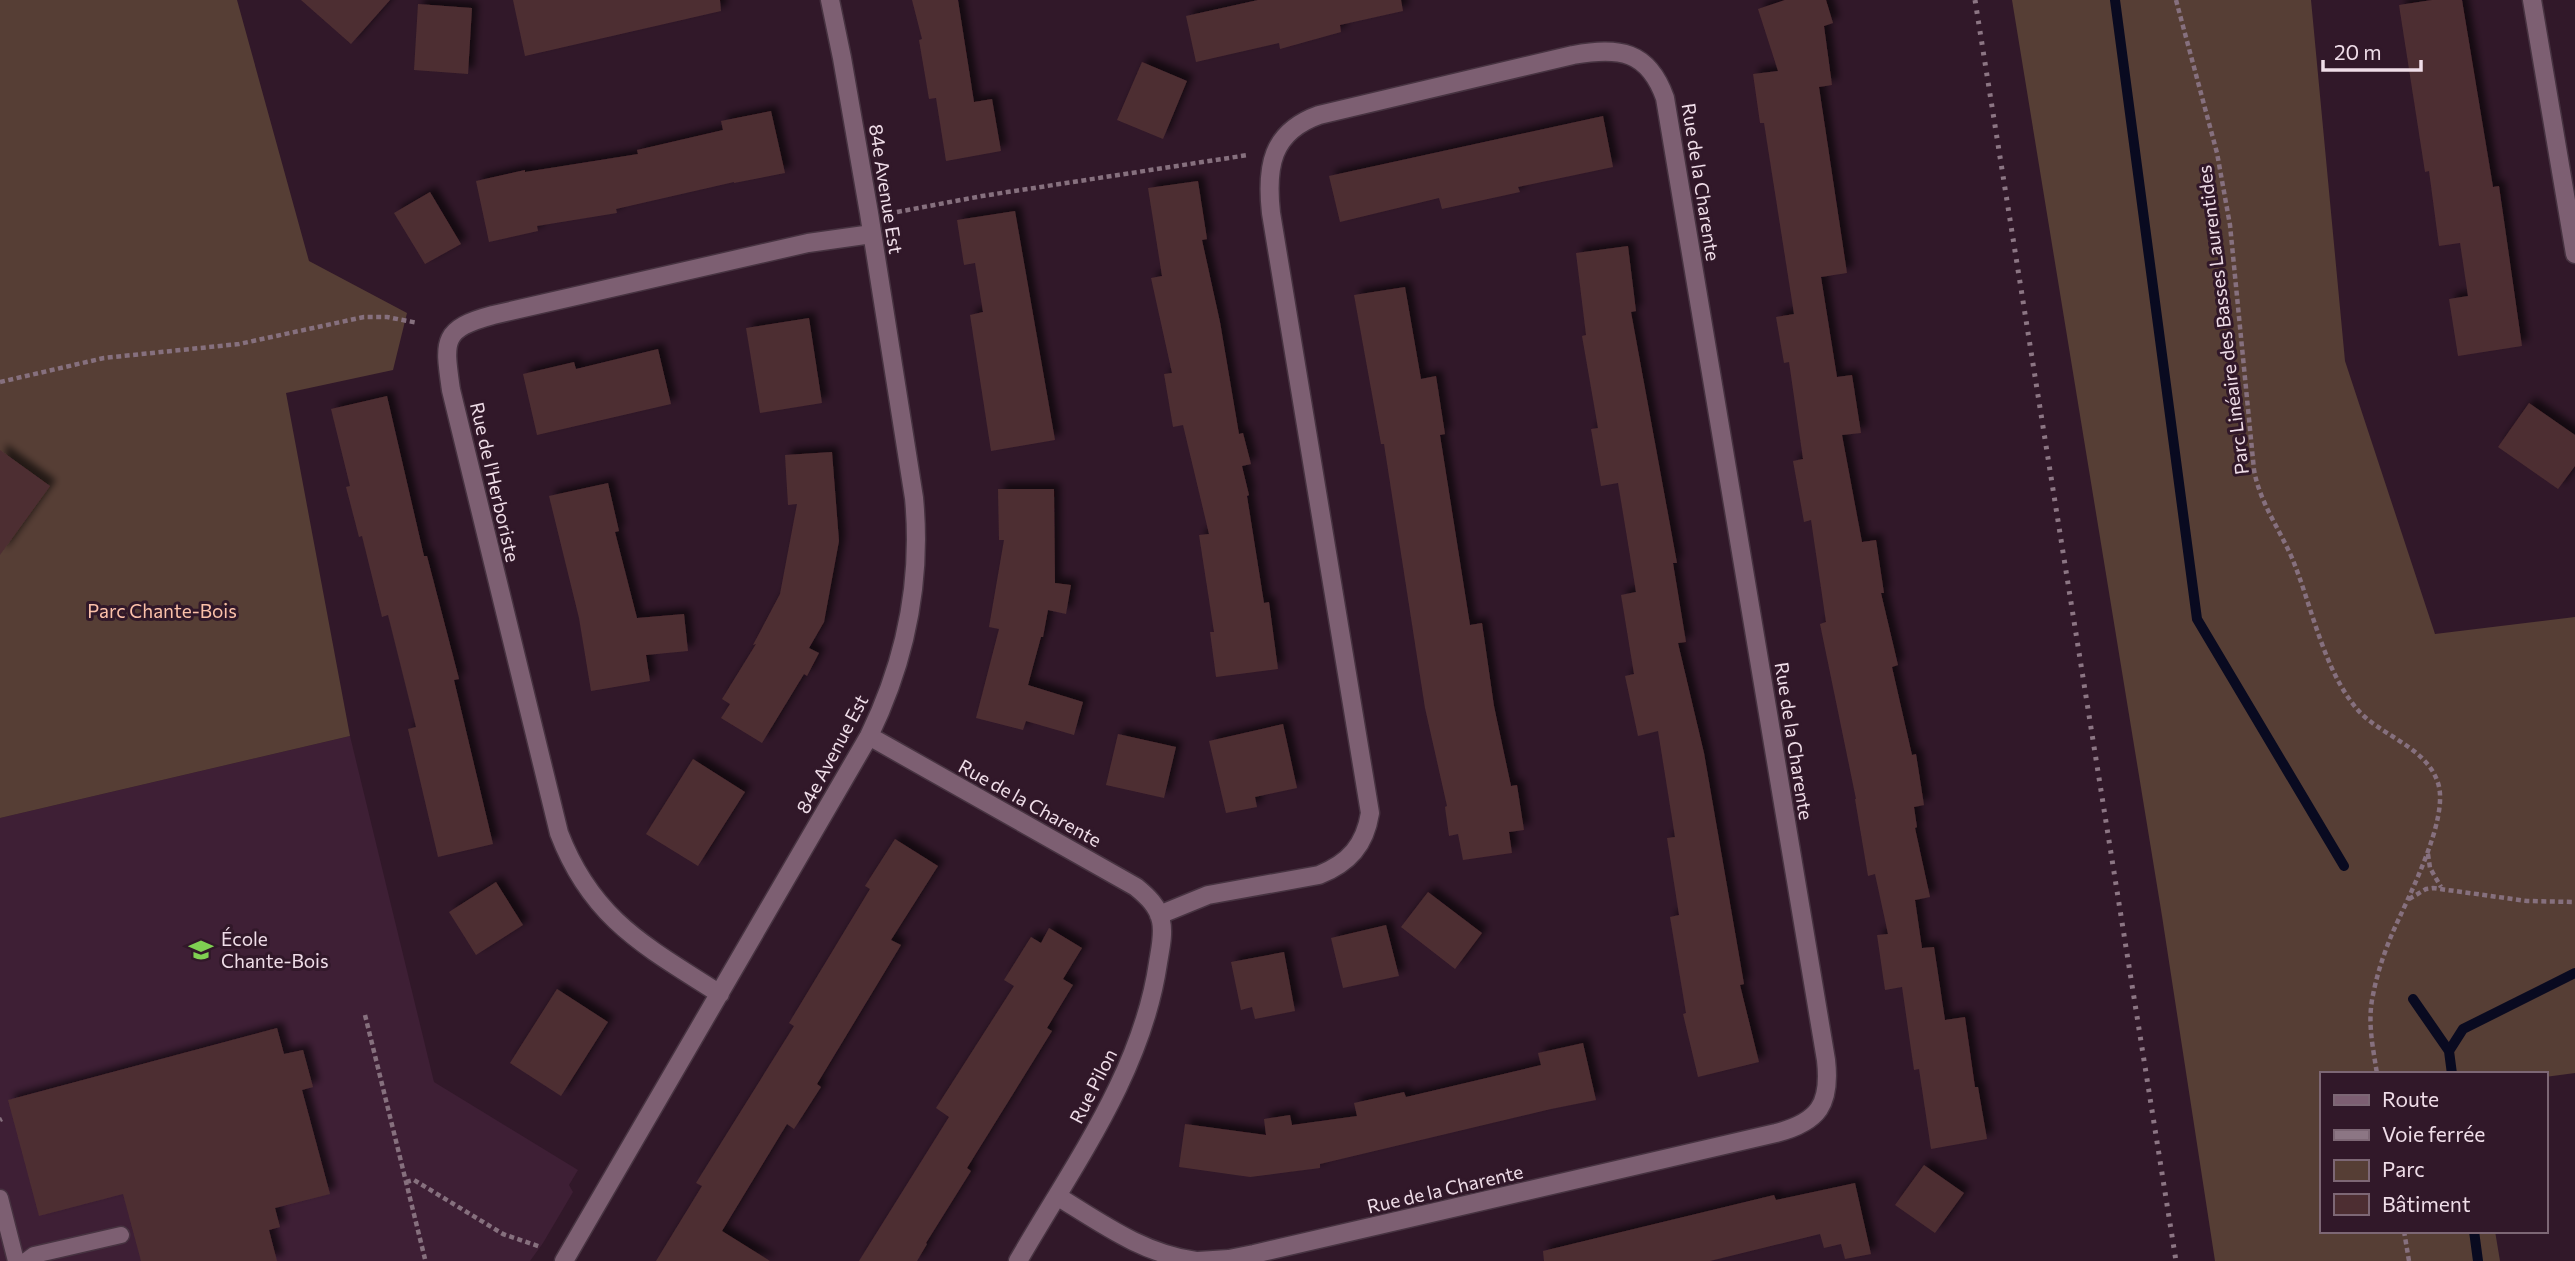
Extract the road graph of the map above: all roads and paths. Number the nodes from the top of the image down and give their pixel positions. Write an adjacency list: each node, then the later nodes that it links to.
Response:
1 (830, 0): 6 (street, 84e Avenue Est)
2 (2176, 0): 11 (path, Parc Linéaire des Basses Laurentides)
3 (2532, 0): 7 (street)
4 (1248, 155): 5 (path)
5 (897, 212)
6 (872, 234): 10 (street, 84e Avenue Est); 16 (street, Rue de l'Herboriste)
7 (2575, 254)
8 (418, 323): 9 (path)
9 (0, 382)
10 (869, 736): 15 (street, Rue de la Charente); 16 (street, 84e Avenue Est)
11 (2428, 850): 12 (path); 13 (path, Parc Linéaire des Basses Laurentides)
12 (2442, 888): 13 (path); 14 (path)
13 (2408, 900): 18 (path, Parc Linéaire des Basses Laurentides)
14 (2575, 902)
15 (1159, 915): 20 (street, Rue Pilon); 30 (street, Rue de la Charente)
16 (720, 994): 28 (street, 84e Avenue Est)
17 (365, 1015): 19 (path)
18 (2377, 1072)
19 (406, 1182): 24 (path); 25 (path)
20 (1057, 1196): 29 (street, Rue Pilon); 30 (street, Rue de la Charente)
21 (0, 1198): 26 (lane)
22 (2404, 1233): 31 (path)
23 (121, 1235): 27 (lane)
24 (541, 1247)
25 (425, 1259)
26 (16, 1261)
27 (26, 1261)
28 (564, 1261)
29 (1018, 1261)
30 (1197, 1261)
31 (2409, 1261)

